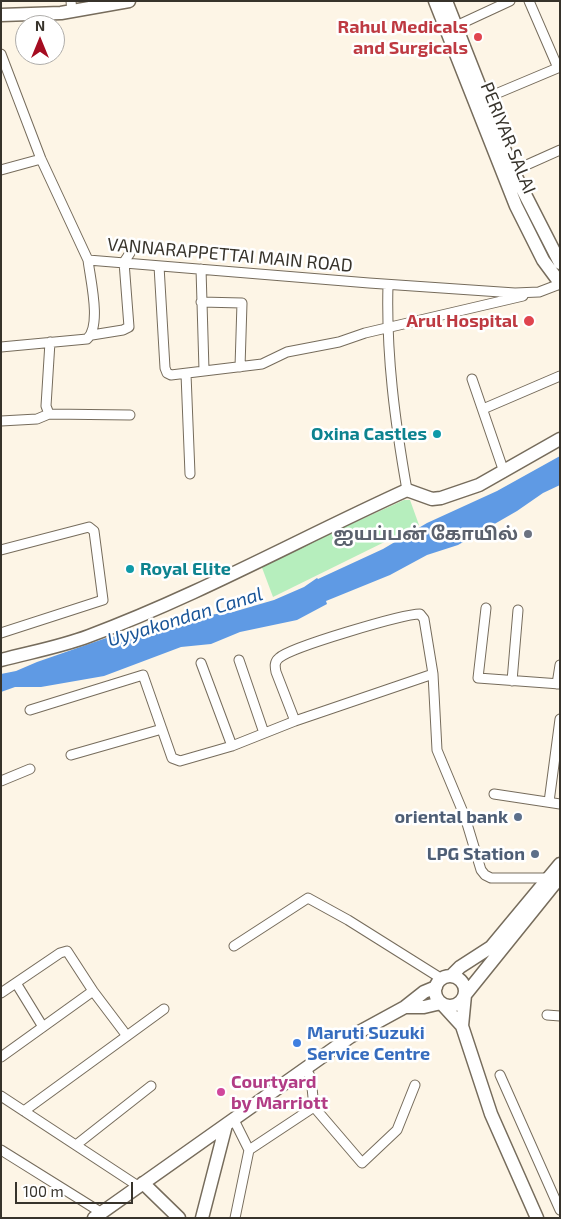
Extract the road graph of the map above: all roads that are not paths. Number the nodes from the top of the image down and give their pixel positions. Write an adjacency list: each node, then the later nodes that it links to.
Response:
1 (129, 1): 6 (main road)
2 (435, 1): 11 (main road, PERIYAR SALAI)
3 (446, 1): 8 (main road, PERIYAR SALAI)
4 (510, 1): 8 (street)
5 (529, 1): 10 (street)
6 (71, 6): 7 (main road)
7 (1, 14)
8 (456, 26): 11 (main road, PERIYAR SALAI)
9 (1, 54): 13 (street, VANNARAPPETTAI MAIN ROAD)
10 (559, 68): 11 (street)
11 (480, 101): 15 (main road, PERIYAR SALAI); 22 (main road, PERIYAR SALAI)
12 (560, 150): 15 (street)
13 (41, 159): 14 (street); 17 (street, VANNARAPPETTAI MAIN ROAD)
14 (1, 170)
15 (513, 171): 19 (main road, PERIYAR SALAI)
16 (130, 253): 18 (street)
17 (88, 260): 18 (street, VANNARAPPETTAI MAIN ROAD); 27 (street)
18 (124, 262): 20 (street, VANNARAPPETTAI MAIN ROAD); 27 (street)
19 (560, 263)
20 (159, 266): 21 (street, VANNARAPPETTAI MAIN ROAD); 32 (street)
21 (201, 269): 23 (street, VANNARAPPETTAI MAIN ROAD); 25 (street)
22 (560, 283): 24 (street, VANNARAPPETTAI MAIN ROAD)
23 (388, 285): 24 (street, VANNARAPPETTAI MAIN ROAD); 26 (street)
24 (539, 292): 26 (street)
25 (200, 302): 30 (street); 31 (street)
26 (387, 328): 30 (street); 42 (street)
27 (92, 335): 28 (street)
28 (50, 342): 29 (street); 36 (street)
29 (1, 347)
30 (240, 367): 31 (street)
31 (204, 370): 32 (street)
32 (186, 374): 41 (street)
33 (560, 376): 35 (street)
34 (472, 379): 35 (street)
35 (483, 409): 40 (street)
36 (49, 414): 37 (street); 38 (street)
37 (130, 415)
38 (1, 421)
39 (560, 439): 40 (main road)
40 (504, 472): 42 (main road)
41 (190, 474)
42 (407, 490): 47 (main road)
43 (1, 550): 46 (street)
44 (486, 608): 52 (street)
45 (518, 610): 52 (street)
46 (1, 634)
47 (1, 660)
48 (239, 660): 58 (street)
49 (201, 663): 59 (street)
50 (560, 665): 53 (street)
51 (433, 674): 56 (street); 56 (street); 69 (street)
52 (512, 681): 53 (street)
53 (558, 684)
54 (30, 710): 57 (street)
55 (560, 719): 64 (street)
56 (295, 720): 58 (street)
57 (162, 729): 59 (street); 60 (street)
58 (264, 733): 59 (street)
59 (232, 746)
60 (71, 755)
61 (30, 770): 62 (street)
62 (1, 781)
63 (494, 794): 64 (street)
64 (549, 802): 65 (street)
65 (560, 804)
66 (560, 864): 69 (main road)
67 (560, 872): 69 (street)
68 (560, 877): 71 (main road)
69 (546, 880): 71 (main road)
70 (234, 946): 72 (street)
71 (490, 956): 72 (main road); 76 (main road)
72 (443, 980): 76 (main road); 77 (main road); 78 (main road)
73 (16, 983): 74 (street); 75 (street); 83 (street)
74 (93, 992): 83 (street); 84 (street)
75 (1, 993)
76 (465, 995): 77 (main road); 82 (main road)
77 (441, 1002): 78 (main road); 82 (main road)
78 (406, 1007): 86 (main road)
79 (164, 1009): 84 (street)
80 (547, 1015): 81 (street)
81 (560, 1016)
82 (462, 1026): 103 (main road)
83 (43, 1027): 85 (street)
84 (127, 1036): 92 (street)
85 (1, 1057)
86 (306, 1069): 91 (street); 93 (main road)
87 (500, 1075): 98 (street)
88 (415, 1085): 91 (street)
89 (151, 1086): 94 (street)
90 (1, 1096): 92 (street)
91 (314, 1107): 96 (street)
92 (24, 1111): 94 (street)
93 (230, 1123): 96 (street); 97 (main road); 101 (main road)
94 (76, 1145): 97 (street)
95 (1, 1150): 99 (street)
96 (249, 1150): 102 (street)
97 (140, 1184): 99 (main road); 100 (main road)
98 (560, 1210)
99 (98, 1215)
100 (179, 1218)
101 (202, 1218)
102 (235, 1218)
103 (537, 1218)

